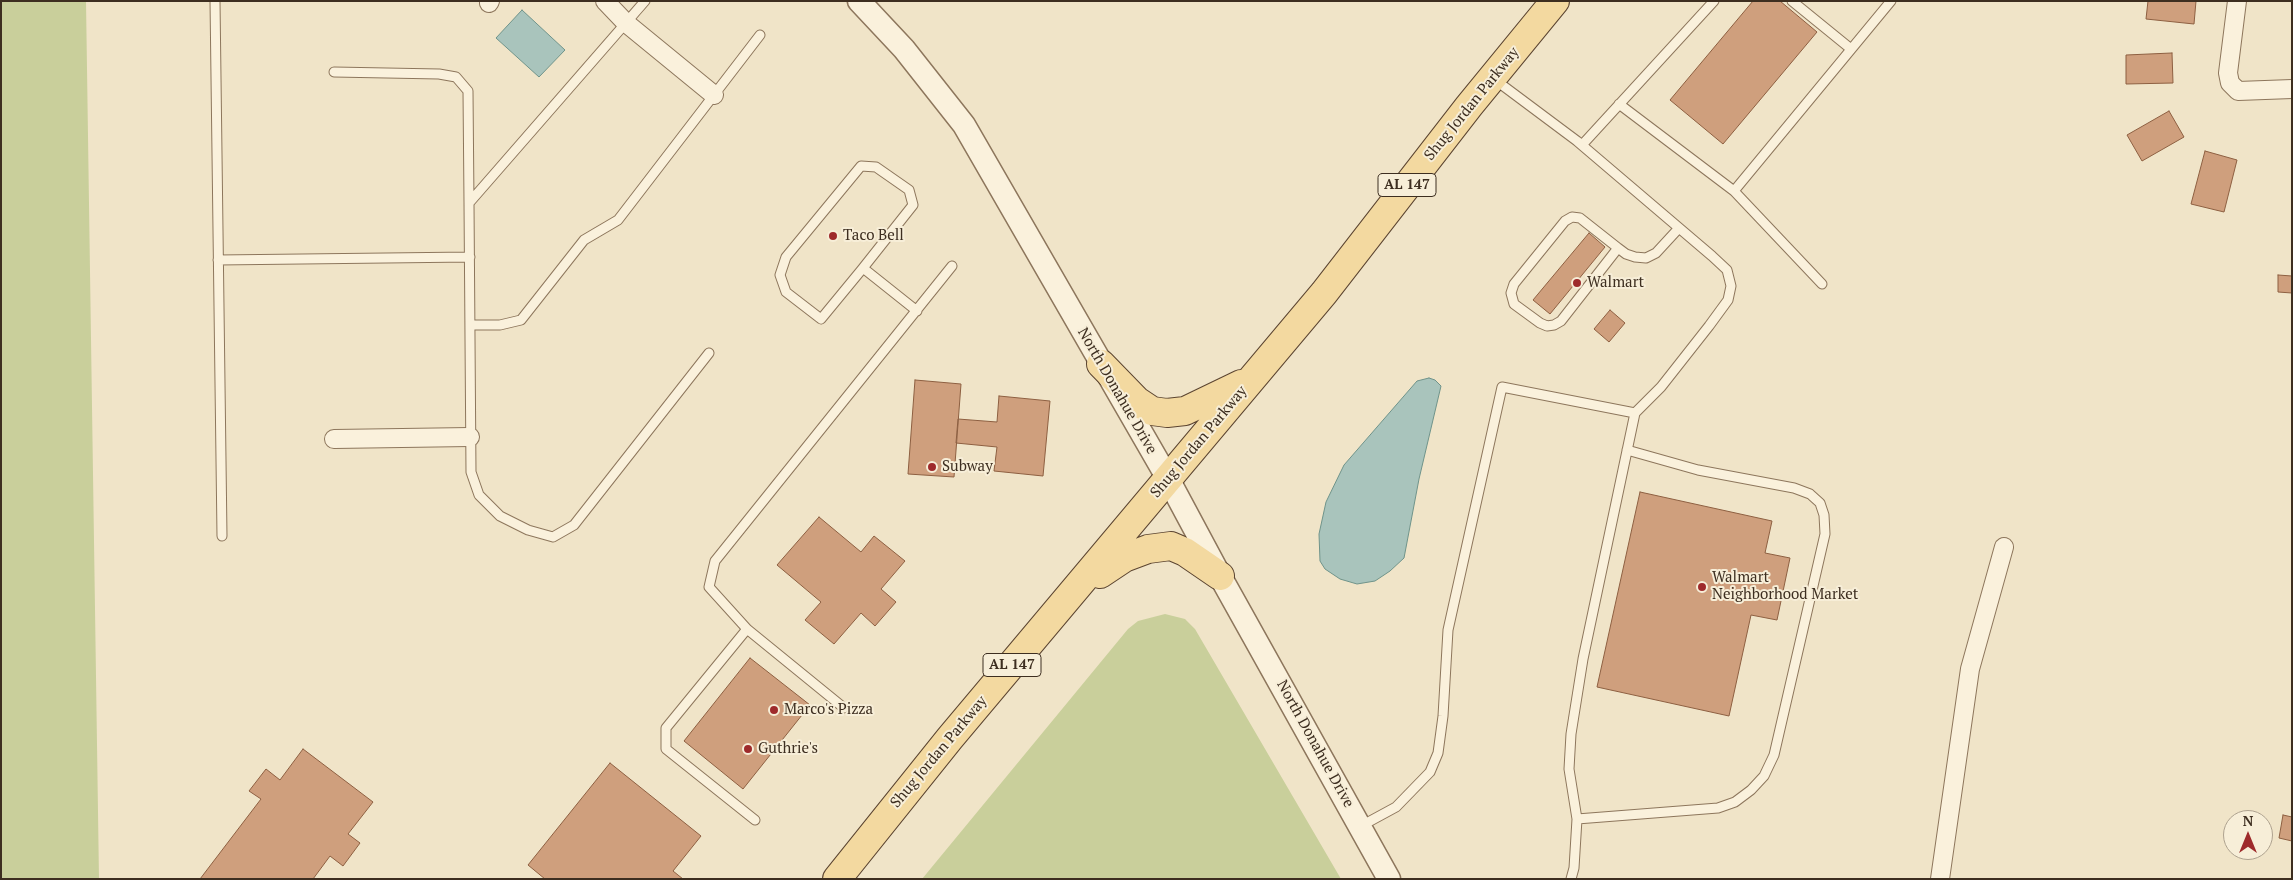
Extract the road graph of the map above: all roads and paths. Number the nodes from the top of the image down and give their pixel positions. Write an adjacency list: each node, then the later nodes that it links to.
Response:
1 (215, 1): 24 (lane)
2 (605, 1): 10 (street)
3 (645, 1): 10 (lane)
4 (859, 1): 31 (street, North Donahue Drive)
5 (1556, 1): 14 (main road, Shug Jordan Parkway / AL 147)
6 (1714, 1): 17 (lane)
7 (1792, 1): 12 (lane)
8 (1891, 1): 12 (lane)
9 (2237, 1): 15 (street)
10 (626, 22): 16 (street); 20 (lane)
11 (760, 34): 16 (lane)
12 (1851, 49): 19 (lane)
13 (334, 72): 20 (lane)
14 (1492, 78): 18 (lane); 32 (main road, Shug Jordan Parkway / AL 147)
15 (2292, 89)
16 (714, 95): 29 (lane)
17 (1620, 104): 18 (lane); 19 (lane)
18 (1582, 145): 21 (lane)
19 (1734, 191): 27 (lane)
20 (469, 202): 23 (lane)
21 (1679, 228): 22 (lane); 33 (lane)
22 (1618, 248): 22 (lane)
23 (470, 258): 24 (lane); 29 (lane)
24 (218, 260): 38 (lane)
25 (952, 266): 28 (lane)
26 (863, 268): 26 (lane); 28 (lane)
27 (1822, 284)
28 (917, 311): 42 (lane)
29 (470, 325): 34 (lane)
30 (710, 353): 34 (lane)
31 (1102, 364): 32 (main road); 37 (street, North Donahue Drive)
32 (1249, 380): 37 (main road, Shug Jordan Parkway / AL 147)
33 (1636, 413): 36 (lane); 46 (lane)
34 (470, 437): 35 (street)
35 (334, 439)
36 (1627, 450): 45 (lane); 45 (lane)
37 (1168, 477): 40 (street, North Donahue Drive); 41 (main road, Shug Jordan Parkway / AL 147)
38 (222, 536)
39 (2004, 547): 50 (street)
40 (1220, 576): 41 (main road); 46 (street, North Donahue Drive)
41 (1074, 592): 47 (main road, Shug Jordan Parkway / AL 147)
42 (746, 629): 43 (lane); 44 (lane)
43 (844, 708)
44 (755, 820)
45 (1576, 820): 49 (lane)
46 (1361, 826): 48 (street, North Donahue Drive)
47 (838, 879)
48 (1389, 879)
49 (1571, 879)
50 (1940, 879)

